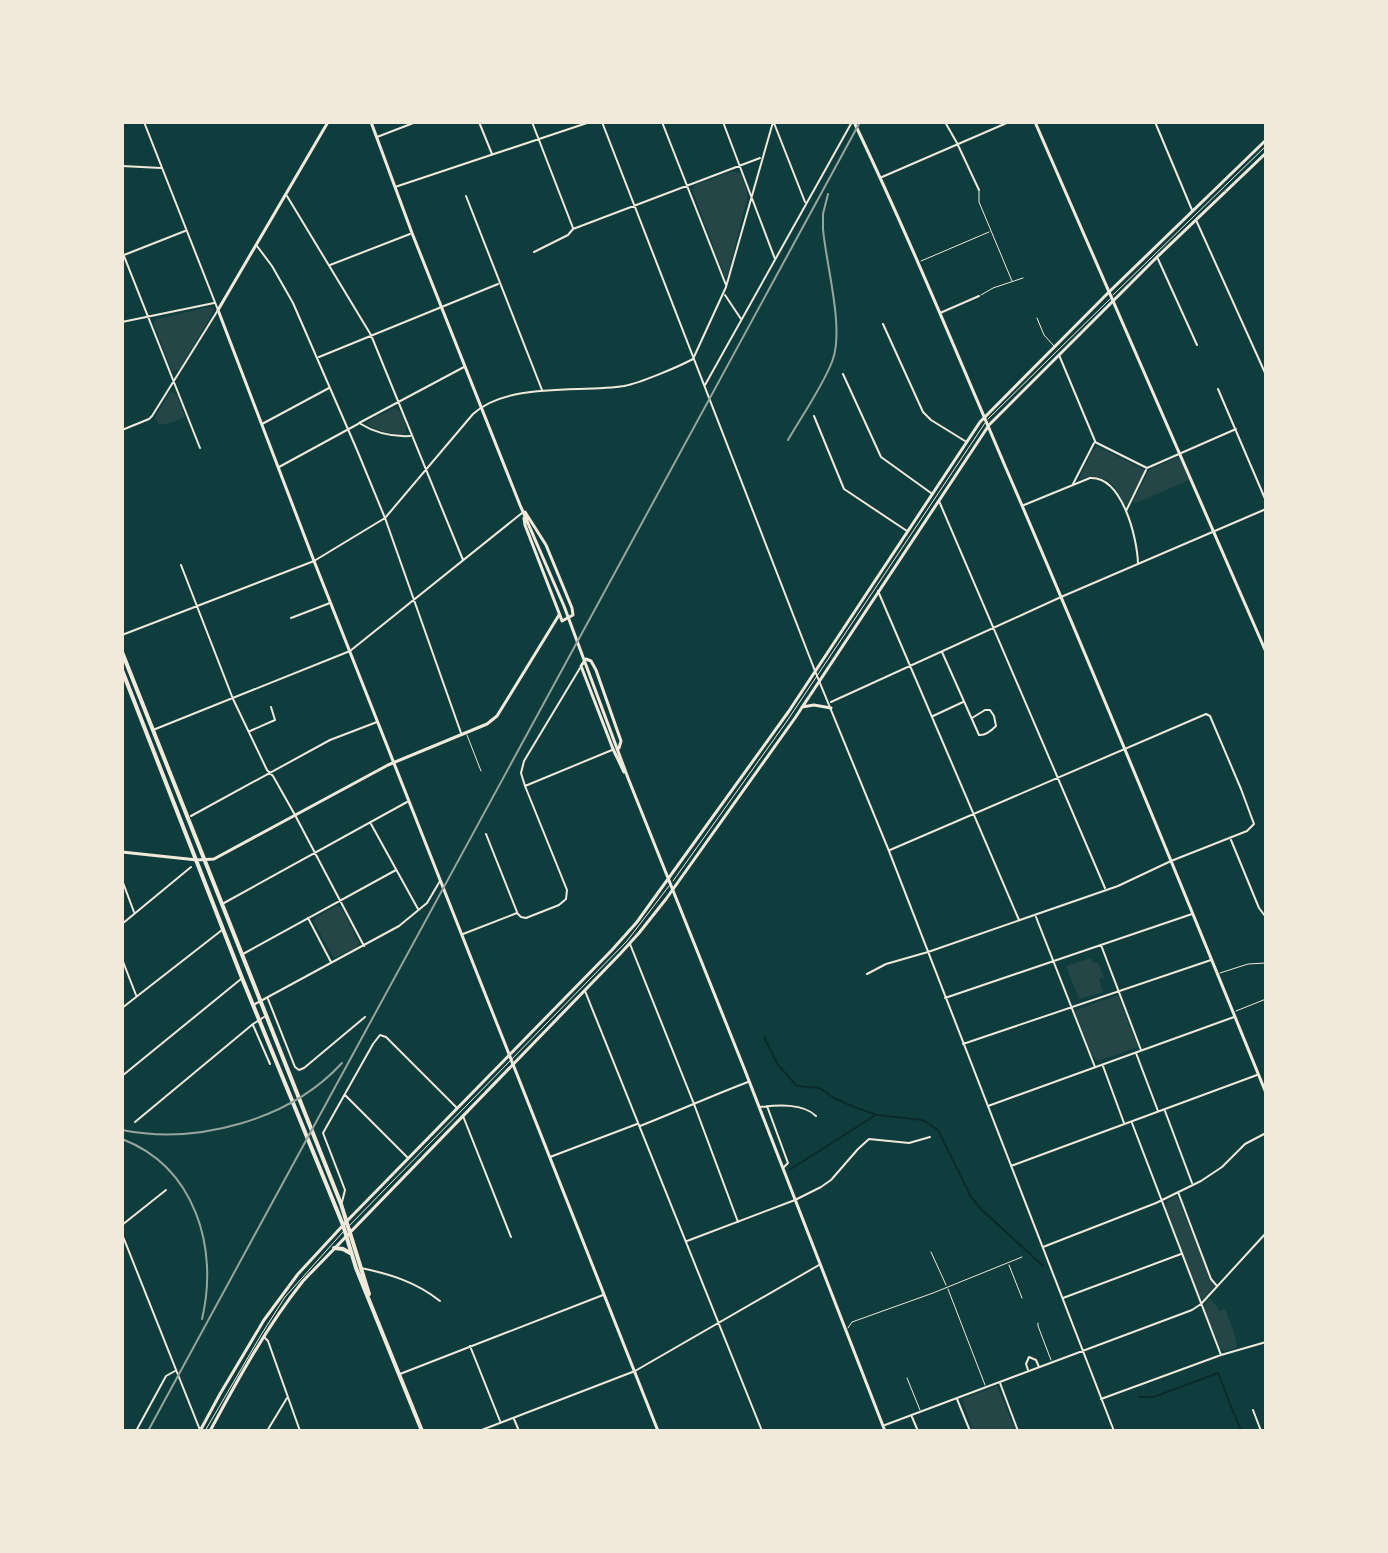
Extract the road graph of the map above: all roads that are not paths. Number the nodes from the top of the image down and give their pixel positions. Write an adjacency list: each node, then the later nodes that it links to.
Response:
1 (144, 122): 27 (street)
2 (328, 122): 32 (main road)
3 (371, 122): 17 (main road)
4 (416, 122): 17 (street)
5 (479, 122): 23 (street)
6 (532, 122): 18 (street)
7 (590, 122): 18 (street)
8 (602, 122): 36 (street)
9 (662, 122): 29 (street)
10 (723, 122): 26 (street)
11 (773, 122): 24 (street); 35 (street)
12 (853, 122): 28 (main road); 35 (street)
13 (945, 122): 20 (street)
14 (1009, 122): 20 (street)
15 (1035, 122): 56 (main road)
16 (1155, 122): 37 (street)
17 (377, 137): 30 (main road)
18 (538, 139): 23 (street); 39 (street)
19 (1266, 140): 37 (main road)
20 (957, 143): 28 (street); 31 (street)
21 (1266, 146): 56 (lane)
22 (1266, 153): 38 (main road)
23 (492, 154): 30 (street)
24 (762, 158): 26 (street); 34 (street)
25 (122, 166): 27 (street)
26 (740, 166): 29 (street); 34 (street)
27 (161, 168): 40 (street)
28 (881, 178): 48 (main road)
29 (687, 186): 36 (street); 53 (street)
30 (395, 187): 42 (main road)
31 (979, 190): 41 (lane)
32 (287, 195): 43 (main road); 49 (street)
33 (466, 196): 52 (street)
34 (751, 197): 47 (street); 53 (street)
35 (806, 203): 47 (street)
36 (634, 207): 39 (street); 73 (street)
37 (1193, 211): 56 (main road)
38 (1196, 220): 46 (main road); 74 (street)
39 (573, 229): 44 (street)
40 (186, 230): 45 (street); 57 (street)
41 (992, 231): 48 (lane); 51 (lane)
42 (412, 233): 49 (street); 58 (main road)
43 (256, 245): 59 (main road); 72 (street)
44 (534, 252)
45 (123, 253): 63 (street)
46 (1156, 258): 56 (main road); 69 (street)
47 (776, 260): 61 (street)
48 (918, 262): 62 (main road)
49 (329, 266): 68 (street)
50 (1023, 278): 51 (lane)
51 (1012, 281): 55 (lane)
52 (500, 283): 58 (street); 82 (street)
53 (726, 287): 54 (street)
54 (724, 294): 60 (street); 73 (street)
55 (979, 296): 62 (street)
56 (1111, 297): 70 (main road); 71 (main road); 86 (lane); 96 (main road)
57 (215, 303): 59 (street); 63 (street)
58 (441, 307): 68 (street); 75 (main road)
59 (218, 310): 78 (street); 88 (main road)
60 (737, 311): 61 (street); 65 (street)
61 (748, 311): 65 (street)
62 (939, 313): 86 (main road)
63 (148, 317): 66 (street); 78 (street)
64 (1037, 318): 70 (lane)
65 (742, 321): 79 (street)
66 (122, 322)
67 (883, 324): 93 (street)
68 (371, 335): 72 (street); 83 (street)
69 (1197, 345)
70 (1055, 347): 86 (main road)
71 (1059, 355): 86 (main road); 94 (street)
72 (317, 357): 80 (street)
73 (693, 359): 79 (street); 82 (street)
74 (1264, 365): 77 (street)
75 (465, 367): 83 (street); 84 (main road)
76 (843, 374): 101 (street)
77 (1266, 375)
78 (173, 381): 91 (street); 95 (street)
79 (704, 386): 134 (street)
80 (330, 387): 88 (street); 89 (street)
81 (1218, 389): 90 (street)
82 (542, 391): 84 (street)
83 (398, 402): 87 (street); 92 (street)
84 (481, 407): 99 (street); 104 (main road)
85 (814, 416): 111 (street)
86 (987, 421): 93 (main road); 102 (main road); 105 (main road); 134 (lane)
87 (359, 423): 89 (street); 92 (street)
88 (262, 424): 97 (main road)
89 (348, 429): 97 (street); 109 (street)
90 (1236, 429): 96 (street); 103 (street)
91 (122, 430)
92 (412, 436): 99 (street)
93 (966, 442): 101 (main road)
94 (1095, 442): 98 (street); 100 (street)
95 (200, 448)
96 (1180, 454): 98 (street); 110 (main road)
97 (278, 468): 112 (main road)
98 (1147, 468): 107 (street)
99 (426, 471): 109 (street); 113 (street)
100 (1073, 484): 105 (street); 107 (street)
101 (932, 494): 111 (main road)
102 (938, 500): 116 (main road); 125 (street)
103 (1266, 501)
104 (520, 505): 108 (main road); 123 (main road)
105 (1023, 506): 117 (main road)
106 (1266, 509): 110 (street)
107 (1125, 512): 114 (street)
108 (523, 513): 113 (street); 121 (main road); 148 (main road)
109 (385, 518): 112 (street); 118 (street)
110 (1214, 530): 114 (street); 130 (main road)
111 (907, 531): 134 (main road)
112 (314, 561): 119 (main road); 120 (street)
113 (463, 561): 118 (street)
114 (1138, 564): 117 (street)
115 (181, 565): 120 (street)
116 (878, 590): 131 (street); 134 (main road)
117 (1061, 597): 125 (street); 147 (main road)
118 (414, 600): 127 (street); 145 (street)
119 (331, 603): 122 (street); 127 (main road)
120 (197, 606): 126 (street); 135 (street)
121 (559, 615): 123 (main road); 124 (main road)
122 (291, 618)
123 (562, 621): 124 (main road)
124 (555, 624): 145 (main road)
125 (994, 627): 128 (street); 153 (street)
126 (122, 635)
127 (350, 651): 135 (street); 142 (main road)
128 (941, 651): 131 (street); 136 (street)
129 (122, 652): 143 (main road)
130 (1266, 652)
131 (910, 665): 137 (street); 140 (street)
132 (581, 666): 146 (main road); 148 (main road); 154 (street)
133 (122, 670): 165 (main road)
134 (817, 676): 137 (street); 139 (main road); 172 (main road)
135 (233, 699): 143 (street); 144 (street)
136 (965, 702): 140 (street); 141 (street)
137 (830, 705): 139 (main road); 162 (street)
138 (271, 707): 144 (street)
139 (802, 707): 172 (main road)
140 (932, 716): 156 (street)
141 (972, 718): 141 (street)
142 (378, 721): 149 (main road); 151 (street)
143 (153, 730): 158 (main road)
144 (249, 731): 151 (street)
145 (464, 733): 149 (main road); 150 (lane)
146 (613, 749): 152 (main road); 154 (street)
147 (1126, 749): 153 (street); 161 (street); 167 (main road)
148 (619, 751): 152 (main road)
149 (394, 761): 155 (main road); 157 (main road)
150 (481, 771)
151 (270, 773): 157 (street); 158 (street)
152 (628, 778): 172 (main road)
153 (1059, 778): 156 (street); 173 (street)
154 (525, 786): 178 (street)
155 (409, 801): 159 (street); 171 (main road)
156 (973, 813): 162 (street); 183 (street)
157 (295, 815): 164 (street); 166 (main road)
158 (188, 818): 166 (main road)
159 (371, 823): 164 (street); 169 (street)
160 (486, 834): 178 (street)
161 (1230, 839): 167 (street); 181 (street)
162 (889, 851): 190 (street)
163 (122, 852): 165 (main road)
164 (315, 854): 174 (street); 175 (street)
165 (197, 860): 166 (main road); 185 (main road)
166 (205, 861): 175 (main road)
167 (1171, 861): 173 (street); 179 (main road)
168 (191, 867): 177 (street)
169 (396, 870): 174 (street); 176 (street)
170 (122, 880): 177 (street)
171 (440, 880): 176 (street); 186 (main road)
172 (671, 884): 187 (main road); 216 (main road); 222 (main road)
173 (1106, 890): 180 (street)
174 (340, 901): 182 (street); 189 (street)
175 (223, 904): 191 (main road)
176 (418, 910): 189 (street)
177 (135, 913): 184 (street)
178 (517, 913): 186 (street)
179 (1193, 914): 188 (street); 193 (main road)
180 (1035, 916): 183 (street); 194 (street)
181 (1265, 916)
182 (308, 918): 191 (street); 195 (street)
183 (1019, 921): 190 (street)
184 (122, 924)
185 (223, 929): 199 (main road); 202 (street)
186 (462, 935): 216 (main road)
187 (630, 944): 200 (main road); 225 (street)
188 (1101, 945): 194 (street); 201 (street)
189 (364, 946): 195 (street)
190 (928, 952): 197 (street); 203 (street)
191 (242, 955): 206 (main road)
192 (122, 959): 202 (street)
193 (1212, 960): 198 (main road); 201 (street)
194 (1053, 961): 203 (street); 208 (street)
195 (332, 963): 204 (street)
196 (1266, 963): 198 (lane)
197 (867, 974)
198 (1218, 974): 209 (main road)
199 (242, 978): 206 (main road); 221 (street)
200 (585, 990): 216 (main road); 237 (street)
201 (1120, 993): 208 (street); 214 (street)
202 (137, 996): 207 (street)
203 (945, 998): 213 (street)
204 (268, 999): 206 (street); 210 (street)
205 (1266, 999): 209 (lane)
206 (257, 1004): 211 (main road)
207 (122, 1008)
208 (1072, 1009): 213 (street); 219 (street)
209 (1234, 1015): 214 (street); 220 (main road)
210 (365, 1017)
211 (263, 1018): 212 (street); 249 (main road); 252 (main road)
212 (253, 1024): 217 (street); 234 (street)
213 (963, 1044): 227 (street)
214 (1141, 1051): 215 (street)
215 (1136, 1053): 218 (street); 231 (street)
216 (511, 1060): 229 (main road); 232 (main road); 240 (main road); 252 (lane)
217 (270, 1064)
218 (1103, 1066): 219 (street); 236 (street)
219 (1095, 1068): 227 (street)
220 (1258, 1075): 223 (main road); 230 (street)
221 (122, 1076)
222 (749, 1081): 225 (street); 228 (main road)
223 (1266, 1093)
224 (345, 1095): 229 (street); 241 (street); 249 (street)
225 (694, 1104): 237 (street); 250 (street)
226 (767, 1106): 228 (street); 233 (street); 243 (street)
227 (987, 1106): 242 (street)
228 (759, 1107): 243 (main road)
229 (457, 1109): 241 (main road)
230 (1164, 1110): 231 (street); 244 (street)
231 (1159, 1112): 235 (street)
232 (463, 1116): 252 (main road); 255 (street)
233 (816, 1116)
234 (135, 1122)
235 (1131, 1122): 236 (street); 248 (street)
236 (1125, 1124): 242 (street)
237 (639, 1125): 240 (street); 256 (street)
238 (1266, 1133): 244 (street)
239 (930, 1137): 247 (street)
240 (550, 1157): 268 (main road)
241 (409, 1159): 252 (main road)
242 (1010, 1167): 258 (street)
243 (782, 1168): 247 (main road)
244 (1193, 1185): 246 (street)
245 (166, 1190): 251 (street)
246 (1178, 1191): 248 (street); 267 (street)
247 (795, 1200): 250 (street); 264 (main road)
248 (1162, 1201): 258 (street); 261 (street)
249 (341, 1204): 252 (main road)
250 (738, 1222): 256 (street)
251 (122, 1225)
252 (347, 1228): 257 (main road); 260 (main road); 265 (main road); 301 (main road)
253 (1266, 1233): 267 (street)
254 (122, 1234): 284 (street)
255 (511, 1237)
256 (686, 1242): 274 (street)
257 (334, 1248): 260 (main road); 277 (main road)
258 (1042, 1248): 271 (street)
259 (931, 1252): 266 (lane)
260 (351, 1254): 269 (main road)
261 (1182, 1254): 271 (street); 273 (street)
262 (1022, 1257): 263 (lane)
263 (1008, 1263): 266 (lane); 270 (lane)
264 (820, 1264): 274 (street); 276 (main road)
265 (359, 1268): 269 (main road); 272 (street)
266 (947, 1287): 276 (lane); 290 (lane)
267 (1217, 1287): 273 (street)
268 (604, 1295): 279 (street); 285 (main road)
269 (369, 1297): 287 (main road)
270 (1022, 1298)
271 (1062, 1298): 280 (street)
272 (440, 1301)
273 (1201, 1304): 280 (street); 281 (street)
274 (719, 1323): 285 (street); 308 (street)
275 (1038, 1323): 282 (lane)
276 (846, 1331): 299 (main road)
277 (264, 1337): 291 (street); 301 (main road)
278 (1266, 1342): 281 (street)
279 (470, 1346): 287 (street); 298 (street)
280 (1083, 1351): 282 (street); 293 (street)
281 (1221, 1355): 293 (street)
282 (1052, 1362): 283 (street)
283 (1039, 1367): 286 (street); 286 (street)
284 (177, 1370): 300 (street); 301 (street)
285 (635, 1371): 297 (street); 307 (main road)
286 (1028, 1371): 289 (street)
287 (399, 1374): 304 (main road)
288 (907, 1378): 295 (lane)
289 (1000, 1382): 290 (street); 311 (street)
290 (985, 1388): 292 (street)
291 (288, 1397): 302 (street); 303 (street)
292 (957, 1398): 295 (street); 310 (street)
293 (1101, 1399): 312 (street)
294 (1253, 1410): 313 (street)
295 (921, 1412): 296 (street)
296 (912, 1415): 299 (street); 309 (street)
297 (513, 1418): 298 (street); 306 (street)
298 (501, 1422): 305 (street)
299 (884, 1428)
300 (136, 1431)
301 (205, 1431)
302 (267, 1431)
303 (300, 1431)
304 (422, 1431)
305 (479, 1431)
306 (519, 1431)
307 (658, 1431)
308 (762, 1431)
309 (918, 1431)
310 (970, 1431)
311 (1018, 1431)
312 (1114, 1431)
313 (1261, 1431)

